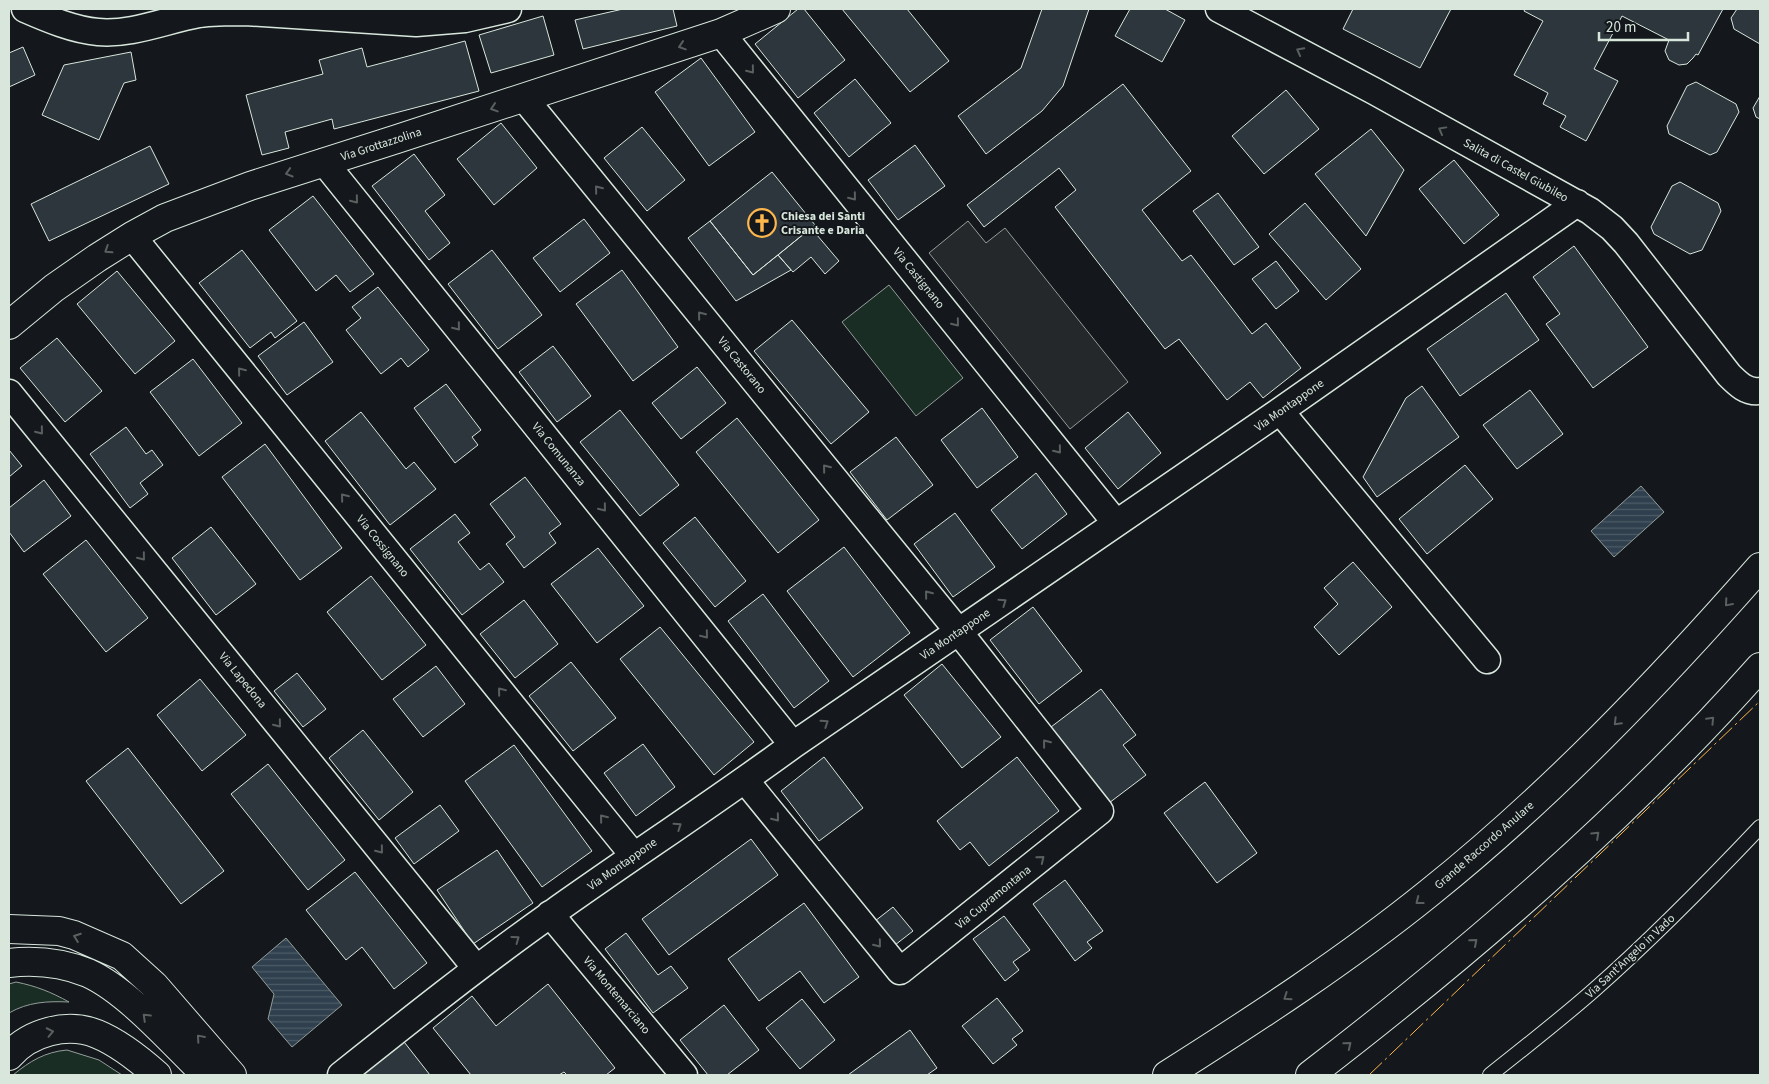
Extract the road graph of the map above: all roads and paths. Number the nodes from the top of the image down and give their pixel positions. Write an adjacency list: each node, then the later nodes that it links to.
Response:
1 (25, 9): 2 (street)
2 (508, 9)
3 (776, 9): 5 (main road, Via Grottazzolina)
4 (1219, 9): 8 (street, Salita di Castel Giubileo, one-way to 4)
5 (721, 32): 6 (main road, Via Grottazzolina, one-way to 6); 14 (street, Via Castignano, one-way to 14)
6 (524, 98): 7 (main road, Via Grottazzolina, one-way to 7); 16 (street, Via Castorano, one-way to 6)
7 (324, 162): 9 (main road, Via Grottazzolina, one-way to 9); 19 (street, Via Comunanza, one-way to 19)
8 (1577, 204): 11 (street, Salita di Castel Giubileo); 13 (street, Via Montappone)
9 (132, 236): 10 (main road, Via Grottazzolina, one-way to 10); 22 (street, Via Cossignano, one-way to 9)
10 (9, 325)
11 (1755, 391)
12 (9, 393): 26 (street, Via Lapedona, one-way to 26)
13 (1280, 411): 14 (street, Via Montappone); 17 (street)
14 (1116, 523): 16 (street, Via Montappone, one-way to 14)
15 (1760, 567): 33 (main road, Grande Raccordo Anulare, one-way to 33)
16 (959, 632): 19 (street, Via Montappone, one-way to 16); 20 (street, Via Cupramontana, one-way to 16)
17 (1487, 660)
18 (1760, 667): 34 (main road, one-way to 18)
19 (793, 745): 20 (street, Via Montappone)
20 (745, 780): 22 (street, Via Montappone, one-way to 20)
21 (1760, 827): 35 (lane, Via Sant'Angelo in Vado)
22 (634, 856): 23 (street, Via Montappone)
23 (550, 914): 26 (street, Via Montappone, one-way to 23); 32 (street, Via Montemarciano)
24 (9, 929): 30 (main road, one-way to 24)
25 (9, 963): 29 (main road, one-way to 25)
26 (476, 968): 31 (street, Via Montappone)
27 (9, 1056): 28 (main road, one-way to 28)
28 (157, 1075)
29 (206, 1075)
30 (232, 1075)
31 (341, 1075)
32 (684, 1075)
33 (1167, 1075)
34 (1310, 1075)
35 (1490, 1075)

